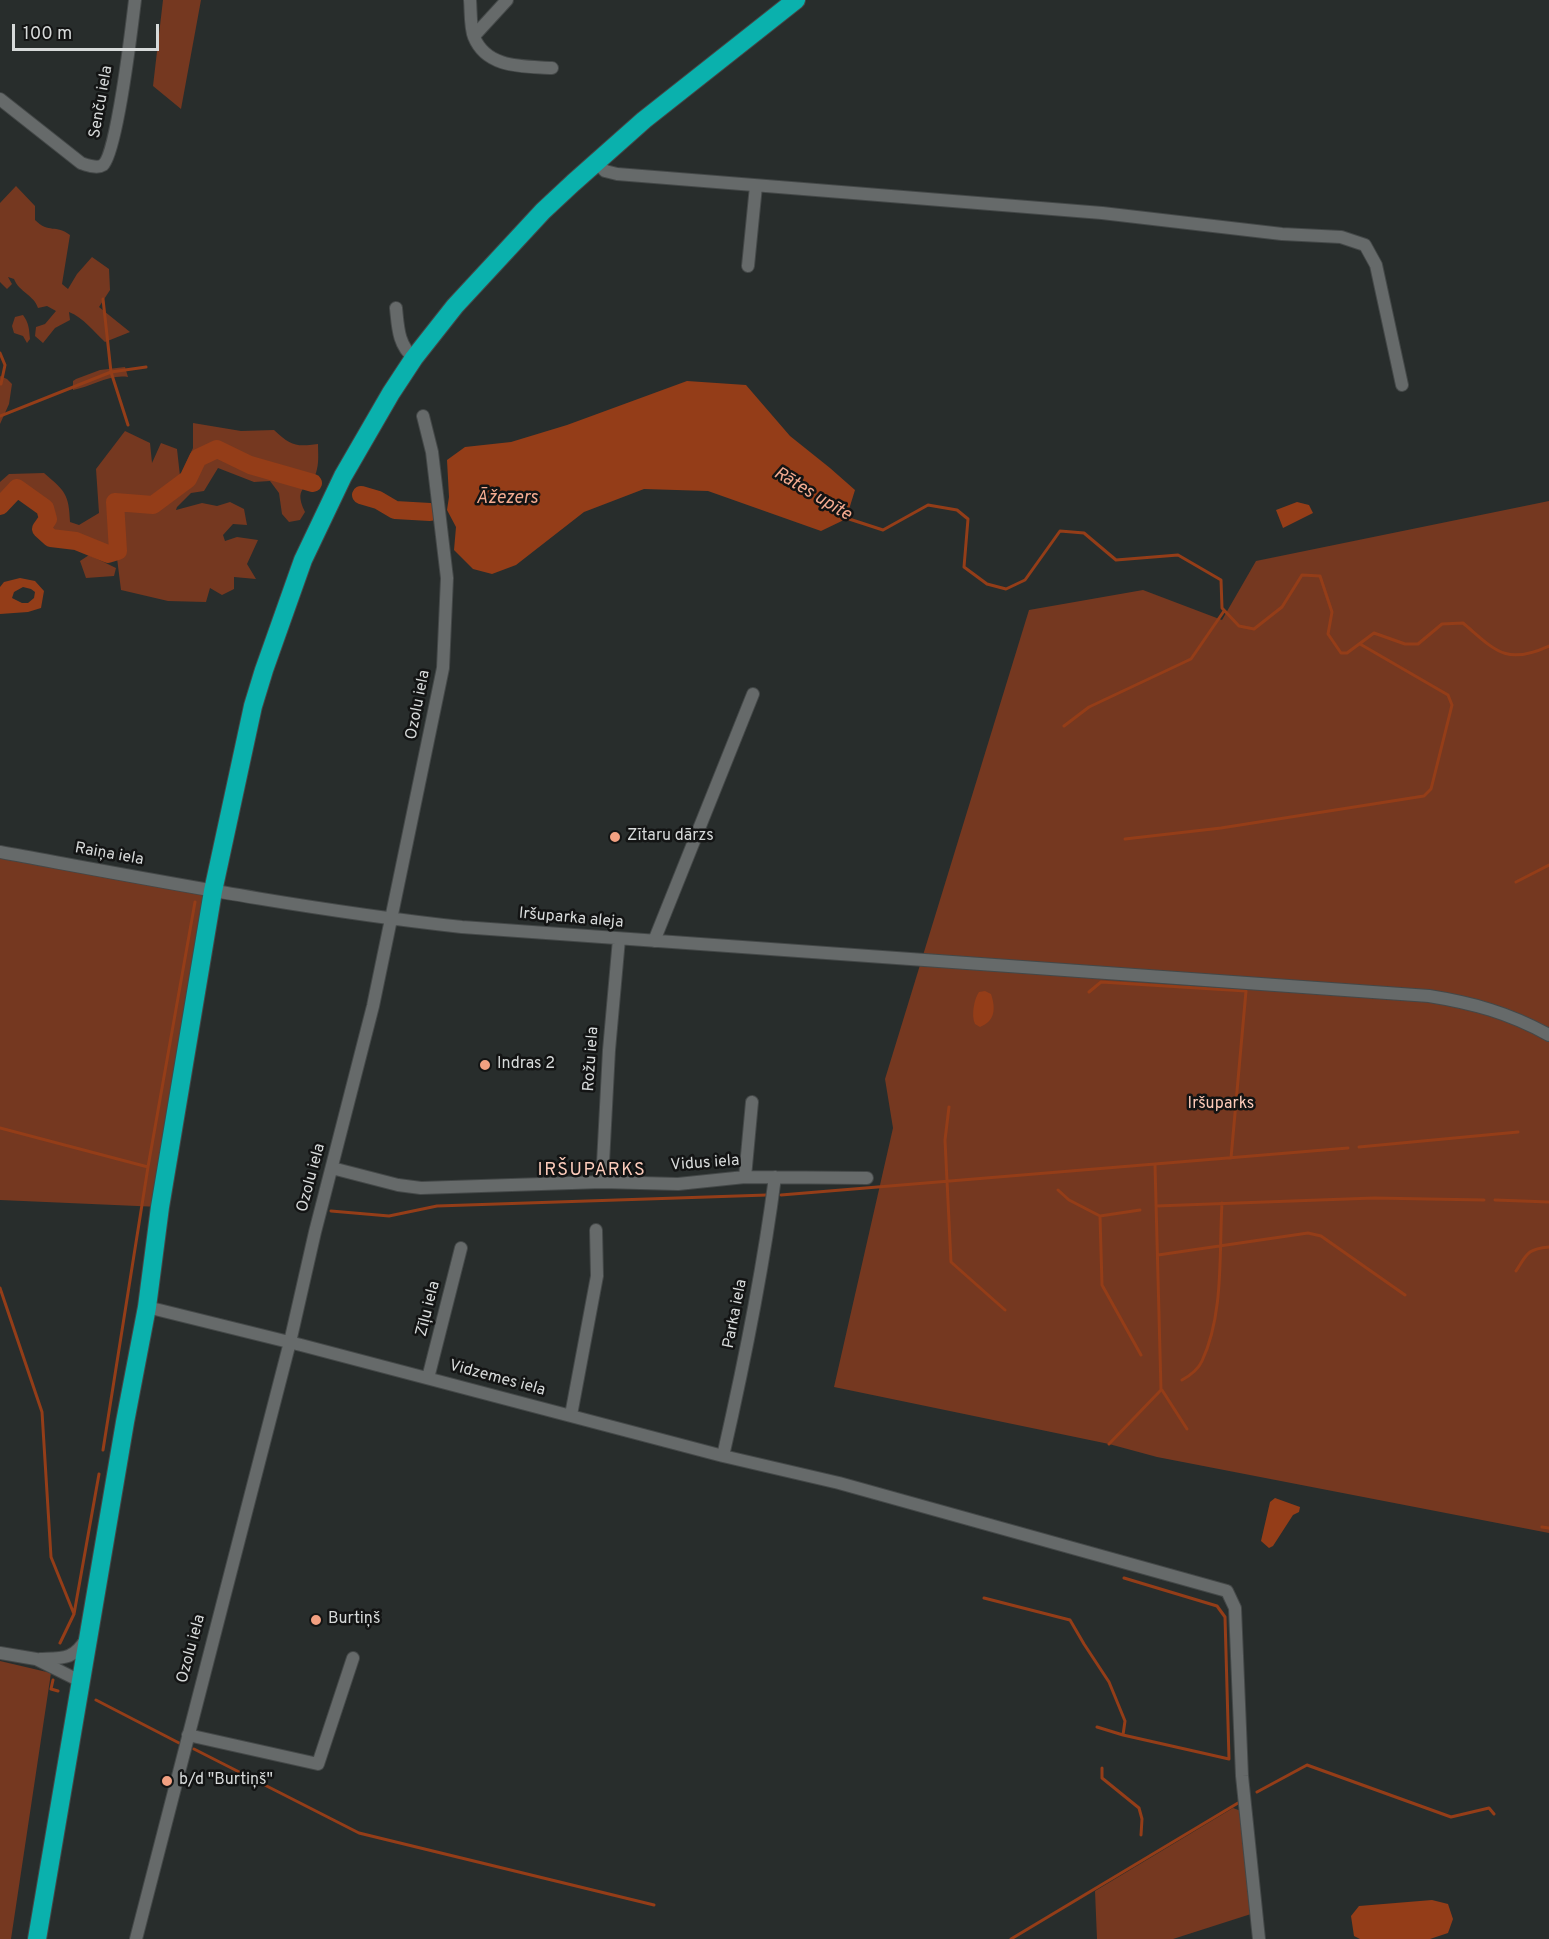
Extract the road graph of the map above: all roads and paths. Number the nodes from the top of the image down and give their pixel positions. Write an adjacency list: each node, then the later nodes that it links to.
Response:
1 (135, 0): 7 (street, Senču iela)
2 (470, 0): 5 (street)
3 (507, 0): 5 (street)
4 (796, 0): 8 (highway)
5 (474, 36): 6 (street)
6 (552, 68)
7 (0, 99)
8 (596, 162): 9 (street); 12 (highway)
9 (756, 186): 10 (street); 13 (street)
10 (748, 266)
11 (396, 308): 12 (street)
12 (414, 358): 17 (highway)
13 (1402, 385)
14 (423, 416): 18 (street, Ozolu iela)
15 (753, 694): 20 (street)
16 (0, 852): 17 (street, Raiņa iela)
17 (213, 891): 18 (street, Iršuparka aleja); 30 (highway)
18 (392, 919): 19 (street, Iršuparka aleja); 23 (street, Ozolu iela)
19 (619, 939): 20 (street, Iršuparka aleja); 27 (street, Rožu iela)
20 (654, 941): 21 (street, Iršuparka aleja)
21 (1549, 1035)
22 (752, 1102): 24 (street)
23 (332, 1168): 27 (street, Vidus iela); 31 (street, Ozolu iela)
24 (745, 1177): 25 (street, Vidus iela); 27 (street, Vidus iela)
25 (776, 1177): 26 (street, Vidus iela); 34 (street, Parka iela)
26 (867, 1178)
27 (602, 1182)
28 (596, 1230): 33 (street)
29 (461, 1248): 32 (street, Zīļu iela)
30 (147, 1307): 31 (street, Vidzemes iela); 35 (highway)
31 (290, 1342): 32 (street, Vidzemes iela); 40 (street, Ozolu iela)
32 (428, 1378): 33 (street, Vidzemes iela)
33 (571, 1415): 34 (street, Vidzemes iela)
34 (723, 1456): 43 (street, Vidzemes iela)
35 (89, 1634): 38 (street); 39 (highway)
36 (0, 1653): 38 (street)
37 (353, 1658): 40 (street)
38 (36, 1659): 39 (street)
39 (82, 1682): 41 (highway)
40 (188, 1735): 42 (street, Ozolu iela)
41 (37, 1939)
42 (136, 1939)
43 (1259, 1939)

